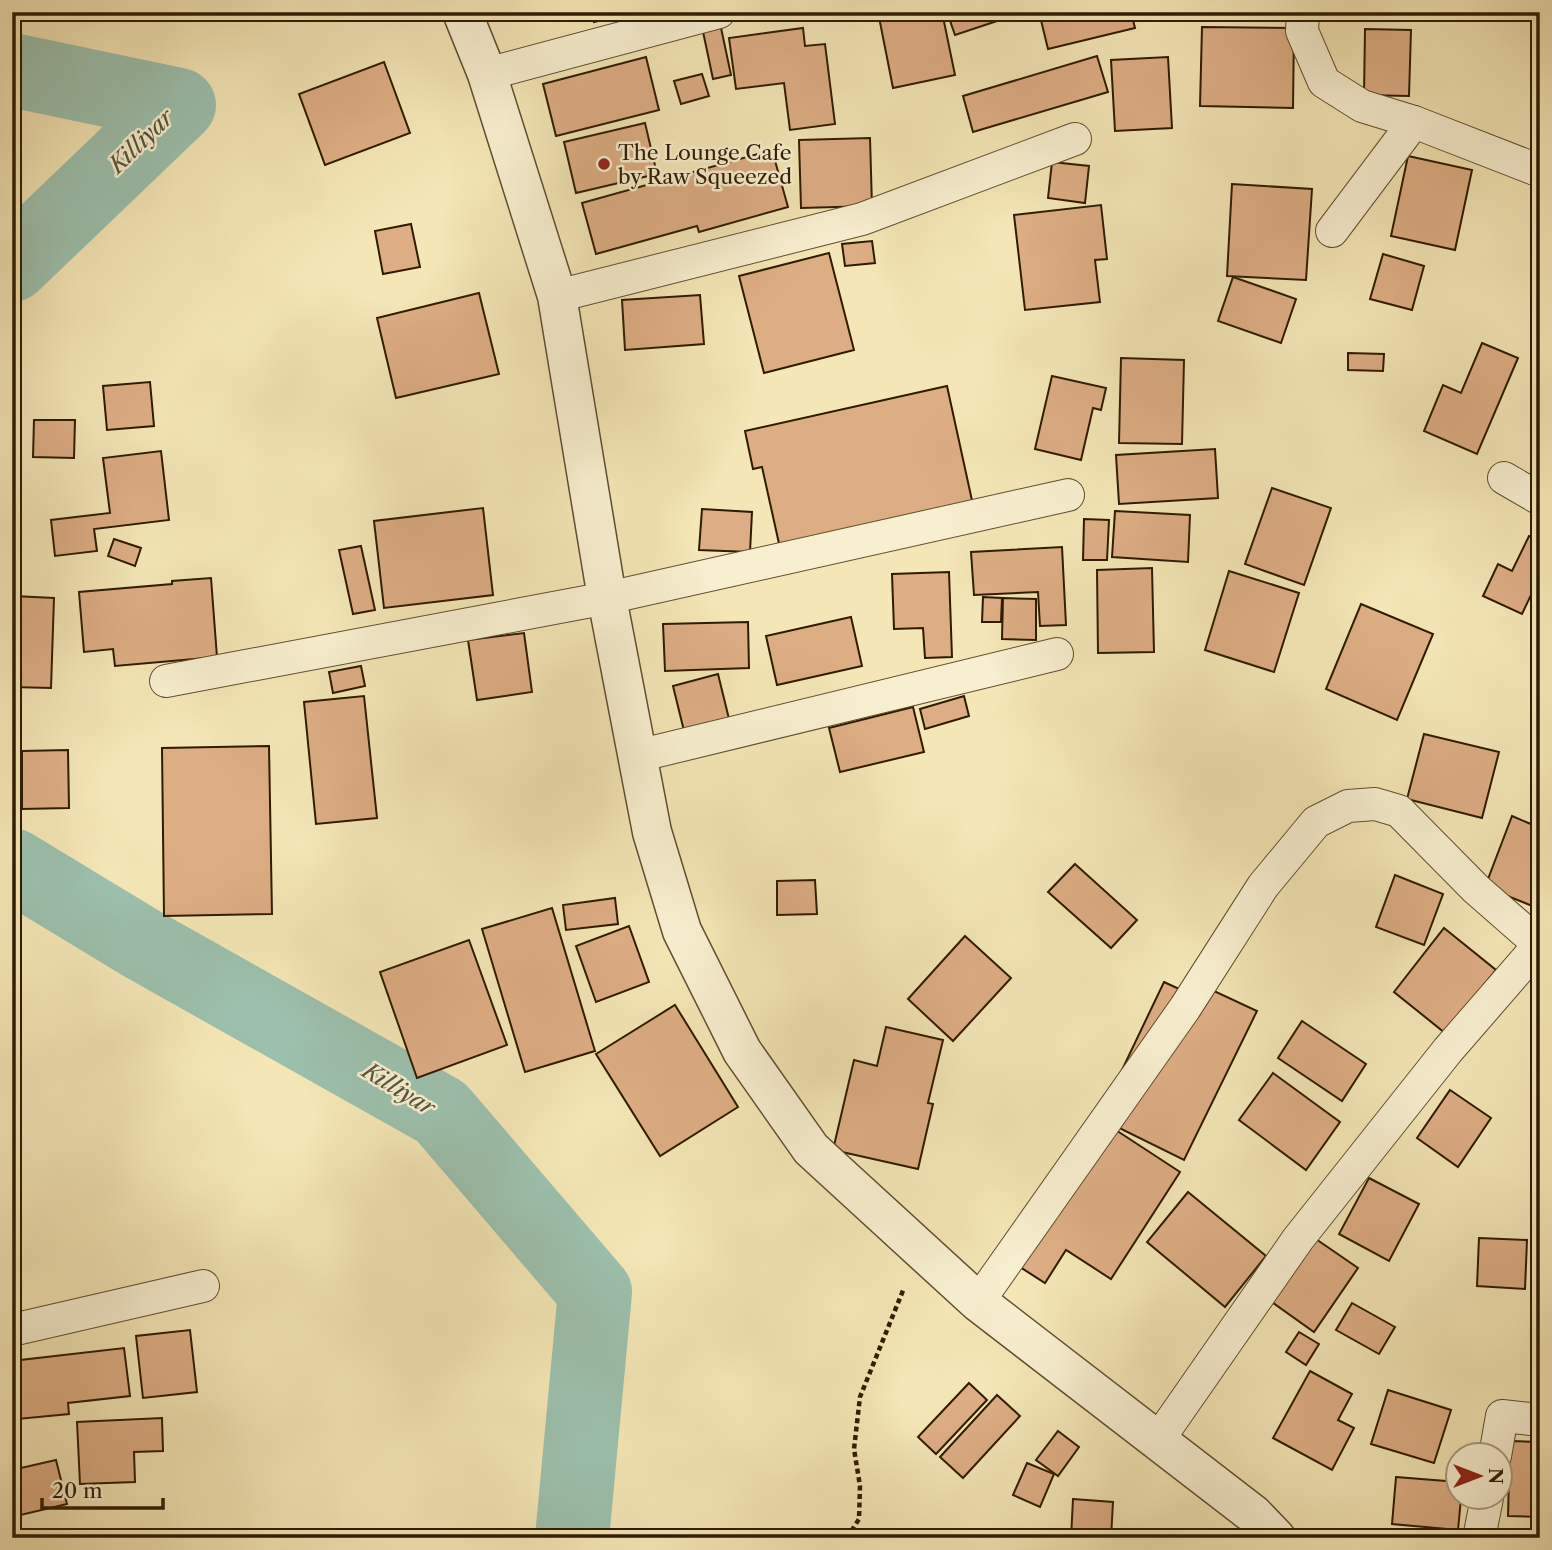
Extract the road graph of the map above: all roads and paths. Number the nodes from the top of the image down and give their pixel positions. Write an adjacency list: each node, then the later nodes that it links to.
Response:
1 (462, 12): 4 (street)
2 (719, 12): 4 (street)
3 (1303, 12): 5 (street)
4 (487, 74): 9 (street)
5 (1414, 122): 7 (street); 8 (street)
6 (1075, 139): 9 (street)
7 (1540, 171)
8 (1332, 231)
9 (557, 296): 13 (street)
10 (1504, 478): 12 (street)
11 (1069, 495): 13 (street)
12 (1540, 499)
13 (607, 598): 15 (street); 16 (street)
14 (1057, 654): 16 (street)
15 (166, 681)
16 (637, 756): 18 (street)
17 (1540, 944): 20 (street); 23 (street)
18 (920, 1249): 20 (street); 26 (path)
19 (203, 1286): 21 (street)
20 (978, 1302): 23 (street)
21 (12, 1330)
22 (1540, 1420): 24 (street)
23 (1158, 1440): 27 (street)
24 (1497, 1442)
25 (1484, 1512): 28 (street)
26 (847, 1538)
27 (1276, 1538)
28 (1479, 1538)

